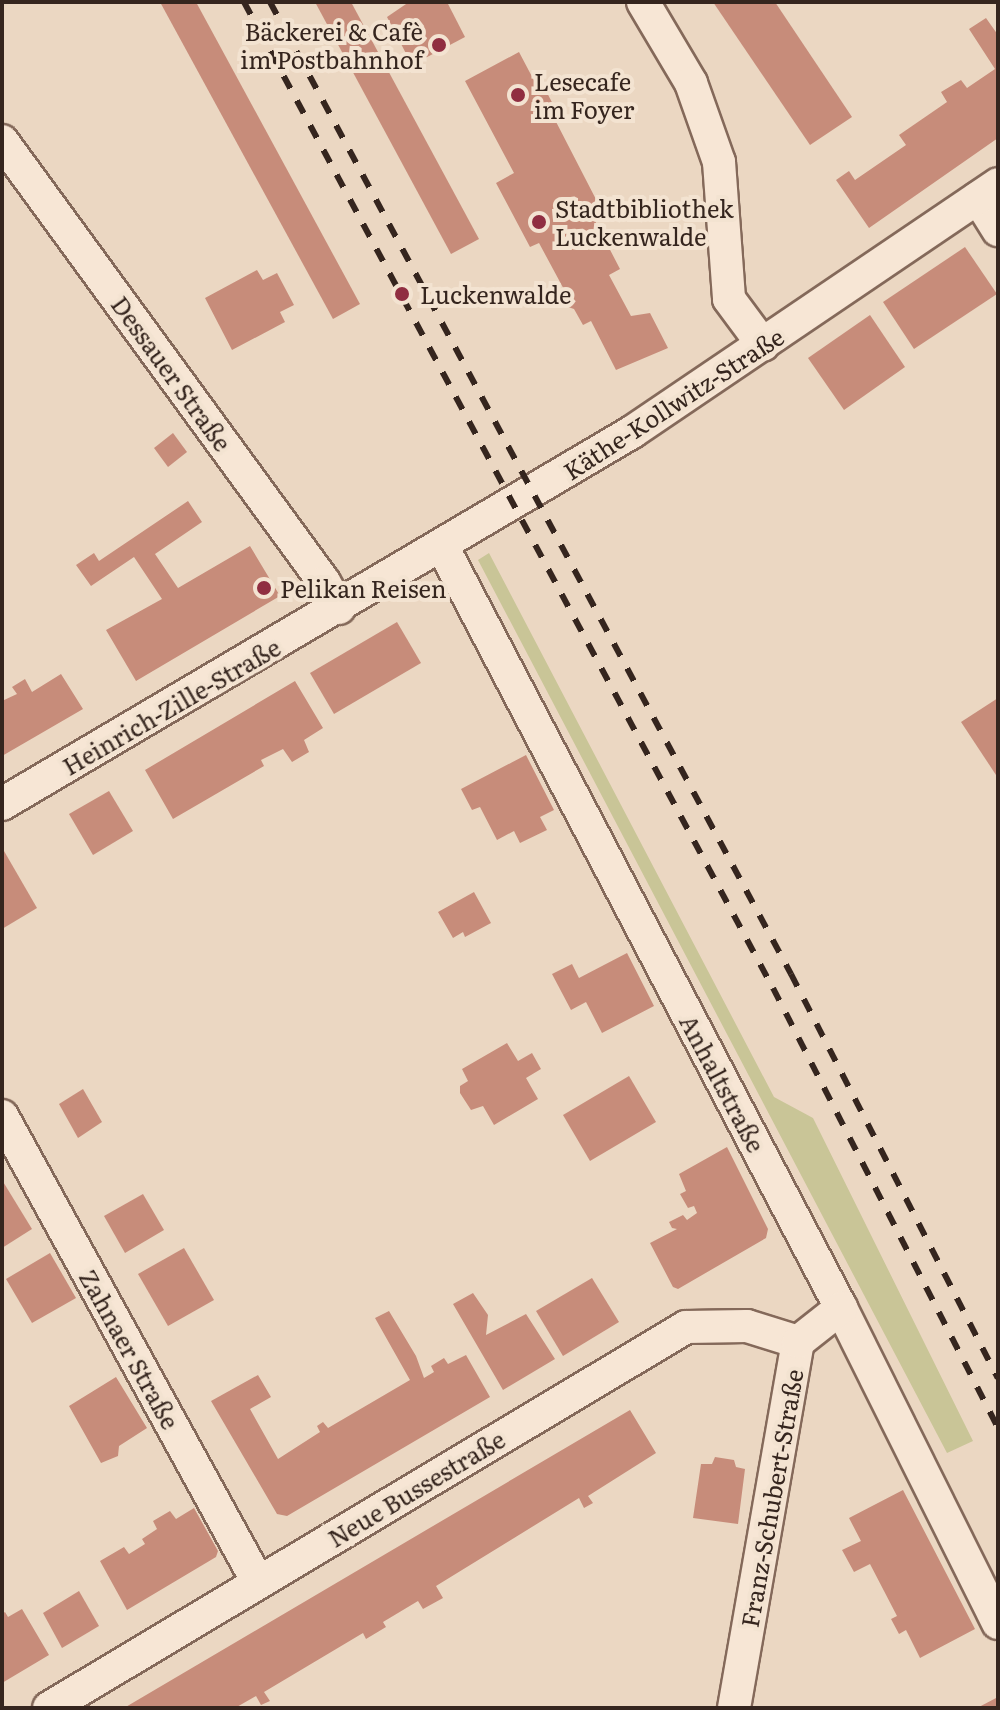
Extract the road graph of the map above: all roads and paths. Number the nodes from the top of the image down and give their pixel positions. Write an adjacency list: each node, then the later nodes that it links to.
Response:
1 (643, 2): 5 (street)
2 (2, 141): 7 (street, Dessauer Straße)
3 (988, 191): 4 (street); 5 (street, Käthe-Kollwitz-Straße)
4 (998, 230)
5 (763, 345): 6 (street, Käthe-Kollwitz-Straße)
6 (442, 546): 7 (street, Käthe-Kollwitz-Straße); 10 (street, Anhaltstraße)
7 (339, 608): 8 (street, Heinrich-Zille-Straße)
8 (2, 804)
9 (2, 1116): 12 (street, Zahnaer Straße)
10 (841, 1308): 11 (street, Franz-Schubert-Straße); 13 (street, Anhaltstraße)
11 (798, 1342): 12 (street, Neue Bussestraße); 15 (street, Franz-Schubert-Straße)
12 (258, 1582): 14 (street, Neue Bussestraße)
13 (998, 1623)
14 (49, 1708)
15 (734, 1708)

